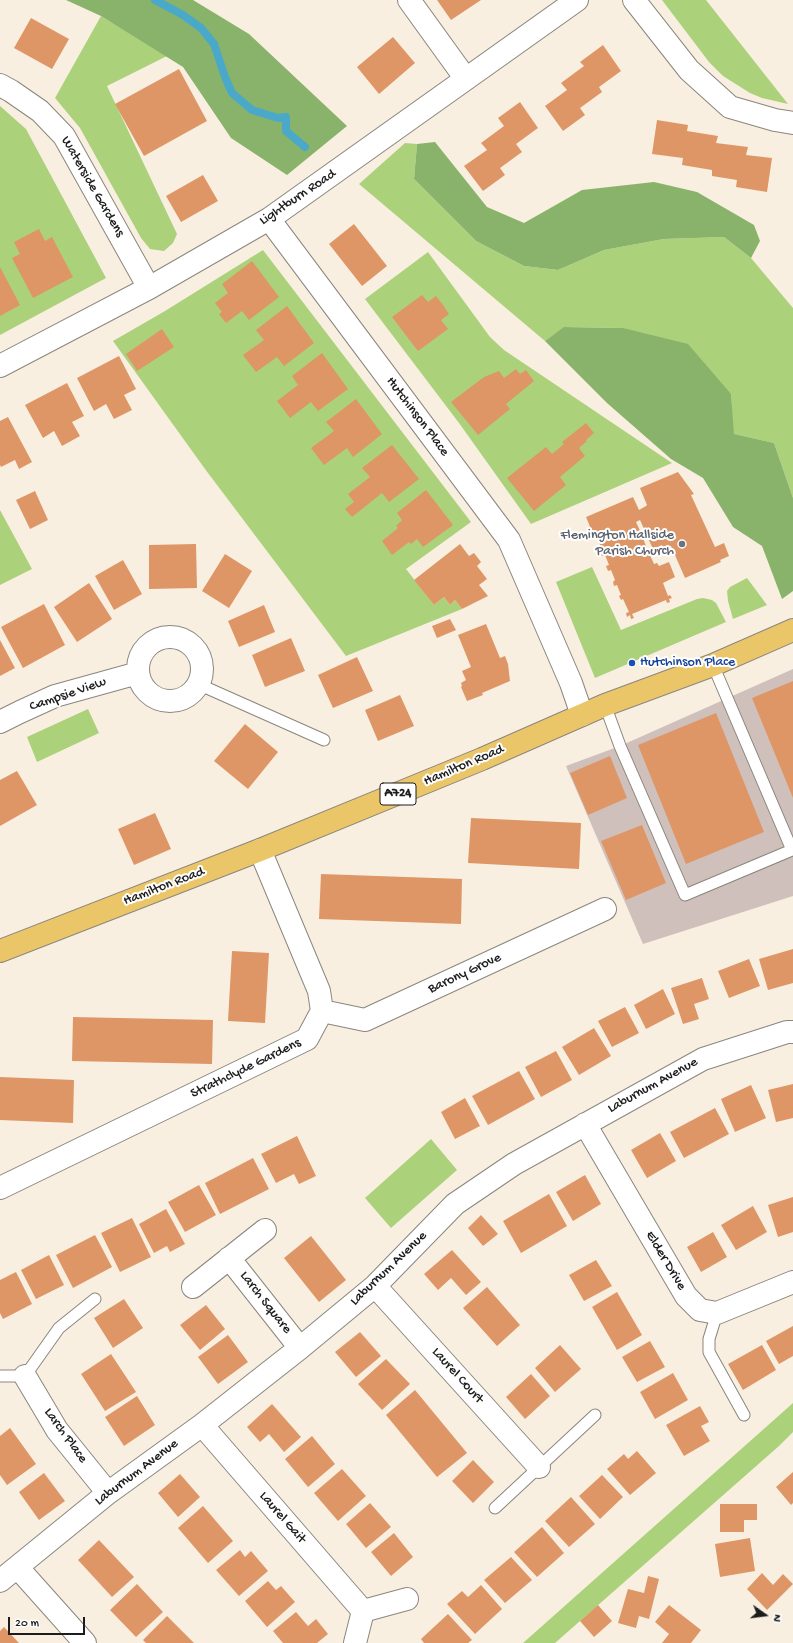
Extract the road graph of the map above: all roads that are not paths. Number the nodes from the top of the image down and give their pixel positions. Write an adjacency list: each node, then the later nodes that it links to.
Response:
1 (409, 0): 4 (street)
2 (577, 0): 4 (street, Lightburn Road)
3 (634, 0): 6 (street)
4 (466, 79): 7 (street, Lightburn Road)
5 (0, 86): 8 (street, Waterside Gardens)
6 (793, 123)
7 (269, 219): 8 (street, Lightburn Road); 15 (street, Hutchinson Place)
8 (149, 288): 9 (street, Lightburn Road)
9 (0, 366)
10 (793, 630): 11 (main road, Hamilton Road / A724)
11 (712, 665): 14 (main road, Hamilton Road / A724); 19 (lane)
12 (138, 673): 13 (street); 13 (street); 16 (street, Campsie View)
13 (198, 684): 17 (lane)
14 (605, 705): 15 (main road, Hamilton Road / A724); 19 (lane)
15 (582, 715): 18 (main road, Hamilton Road / A724)
16 (0, 722)
17 (324, 740)
18 (260, 850): 21 (main road, Hamilton Road / A724); 22 (street)
19 (792, 851)
20 (605, 909): 22 (street, Barony Grove)
21 (0, 951)
22 (322, 1011): 25 (street, Strathclyde Gardens)
23 (793, 1032): 24 (street, Laburnum Avenue)
24 (585, 1124): 29 (street, Laburnum Avenue); 32 (street, Elder Drive)
25 (0, 1188)
26 (265, 1230): 27 (street, Larch Square)
27 (229, 1258): 30 (street, Larch Square); 33 (street, Larch Square)
28 (793, 1282): 32 (street)
29 (375, 1286): 33 (street, Laburnum Avenue); 39 (street, Laurel Court)
30 (193, 1287)
31 (95, 1299): 35 (lane)
32 (718, 1313): 37 (lane)
33 (300, 1348): 38 (street, Laburnum Avenue)
34 (0, 1376): 35 (lane)
35 (25, 1376): 40 (street, Larch Place)
36 (595, 1415): 39 (lane)
37 (744, 1415)
38 (202, 1425): 40 (street, Laburnum Avenue); 45 (street, Laurel Gait)
39 (539, 1467): 41 (lane)
40 (108, 1494): 42 (street, Laburnum Avenue)
41 (494, 1508)
42 (18, 1568): 43 (street, Laburnum Avenue); 46 (street)
43 (0, 1581)
44 (407, 1599): 45 (street)
45 (363, 1611): 47 (street)
46 (85, 1643)
47 (355, 1643)

